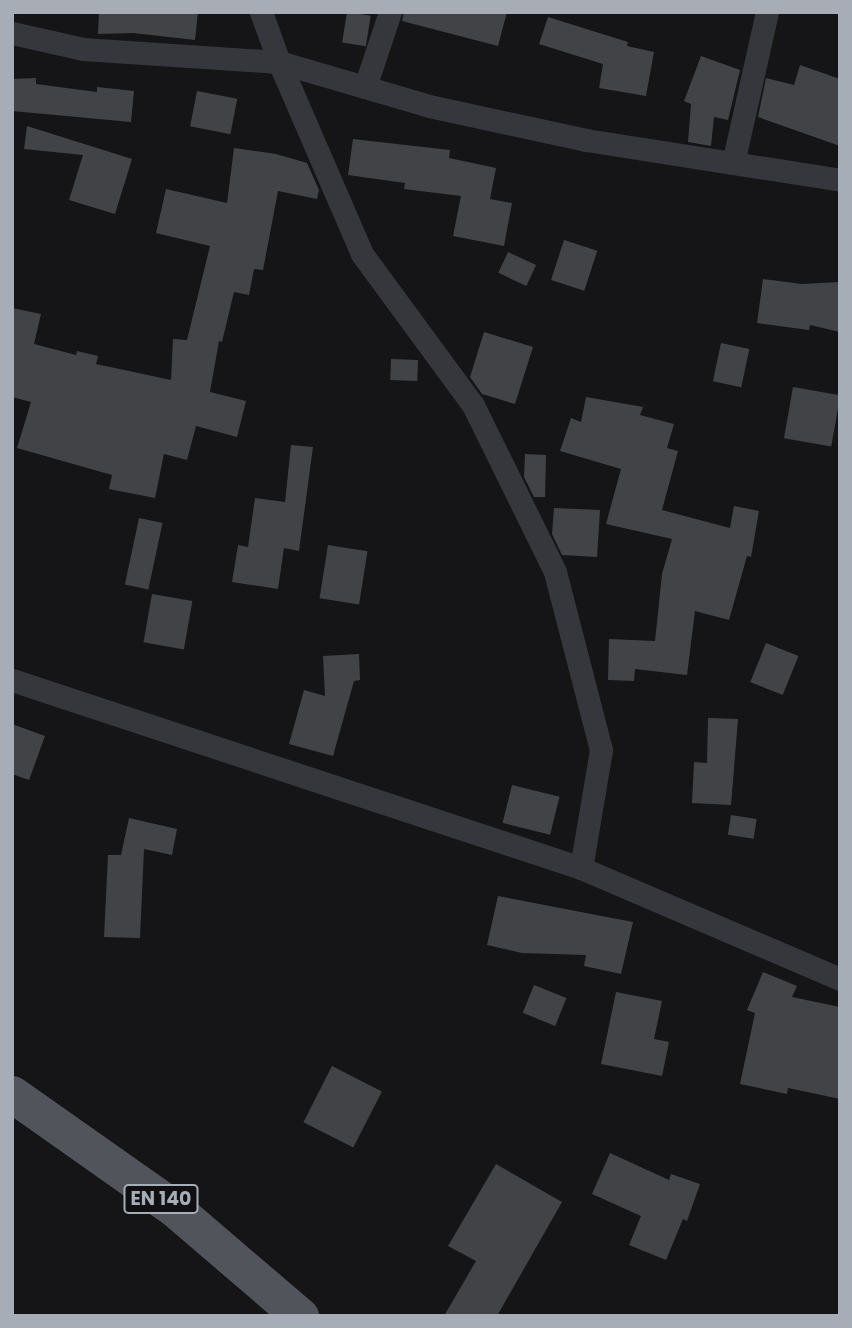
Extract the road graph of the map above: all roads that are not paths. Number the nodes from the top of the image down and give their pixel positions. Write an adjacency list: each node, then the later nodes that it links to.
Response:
1 (261, 12): 5 (street)
2 (390, 12): 6 (street)
3 (767, 12): 7 (street)
4 (12, 33): 5 (street)
5 (279, 62): 6 (street); 10 (street)
6 (365, 87): 7 (street)
7 (733, 163): 8 (street)
8 (840, 180)
9 (12, 680): 10 (street)
10 (581, 868): 11 (street)
11 (840, 979)
12 (12, 1094): 13 (main road, EN 140)
13 (300, 1316)

